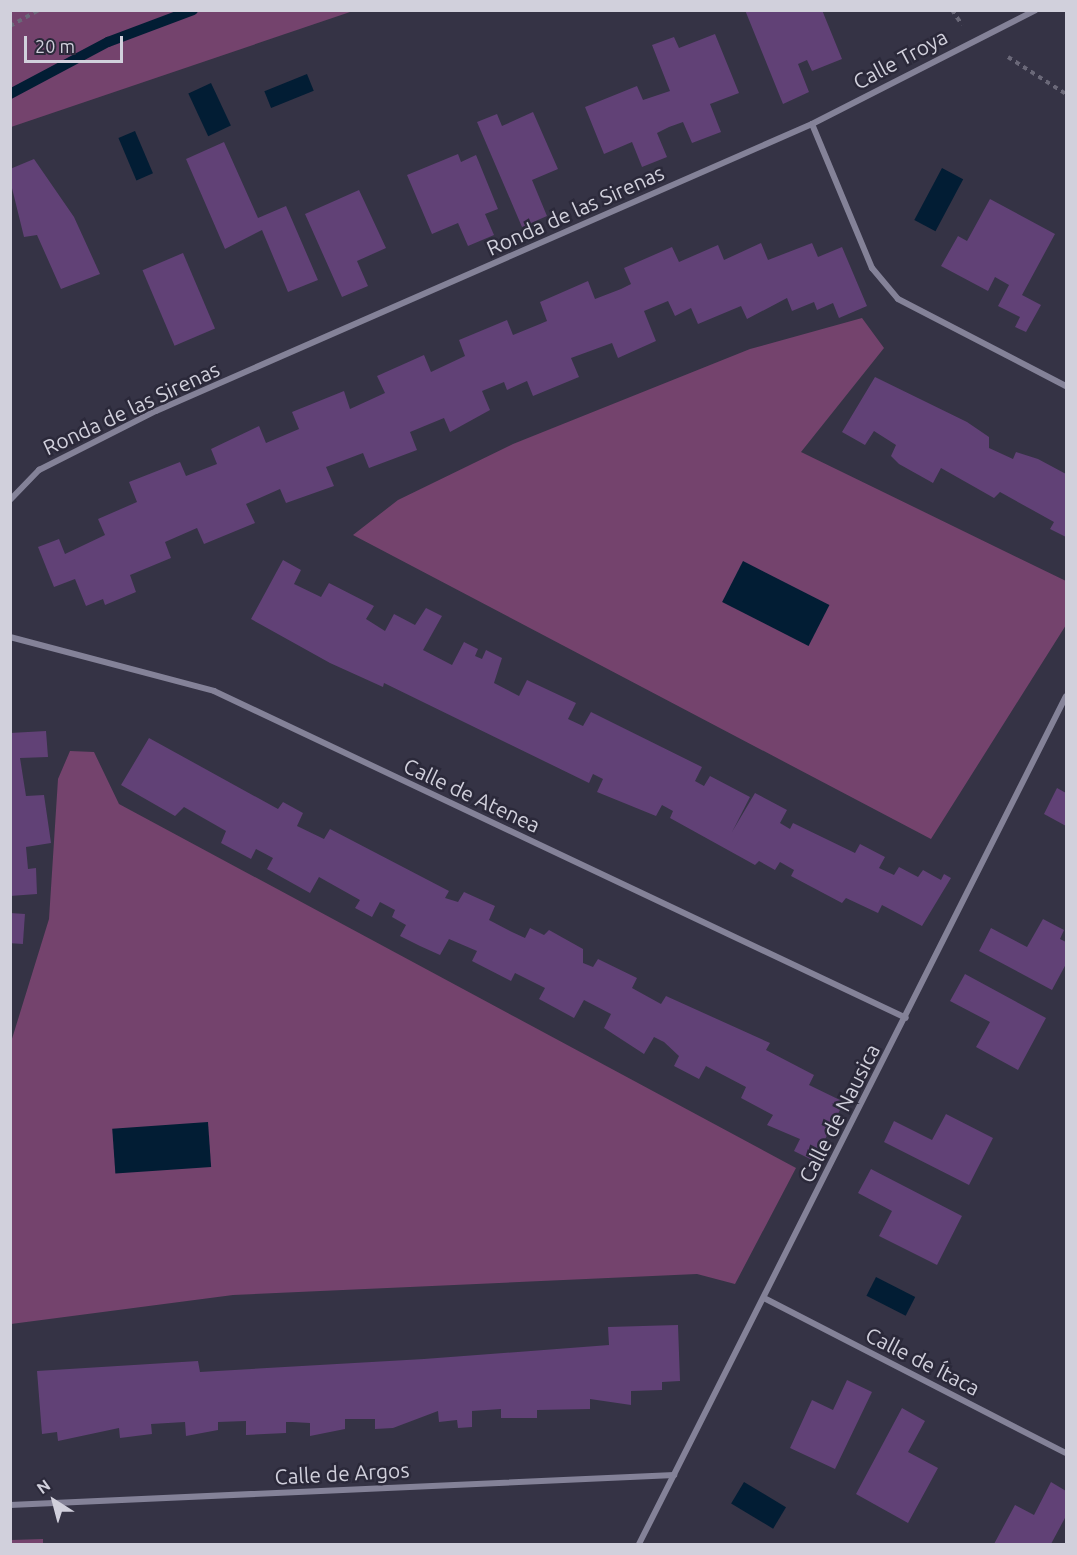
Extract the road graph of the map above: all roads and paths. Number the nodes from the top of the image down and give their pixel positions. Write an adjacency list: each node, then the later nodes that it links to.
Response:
1 (39, 10): 4 (path)
2 (952, 10): 5 (path)
3 (1036, 10): 8 (street, Calle Troya)
4 (10, 26)
5 (964, 28)
6 (1008, 57): 7 (path)
7 (1066, 94)
8 (812, 124): 9 (street); 10 (street, Ronda de las Sirenas)
9 (1066, 386)
10 (10, 500)
11 (10, 637): 13 (street, Calle de Atenea)
12 (1066, 696): 13 (street, Calle de Nausica)
13 (906, 1018): 14 (street, Calle de Nausica)
14 (764, 1298): 15 (street, Calle de Ítaca); 16 (street, Calle de Nausica)
15 (1066, 1453)
16 (674, 1475): 17 (street, Calle de Argos); 18 (street, Calle de Nausica)
17 (10, 1505)
18 (639, 1545)

